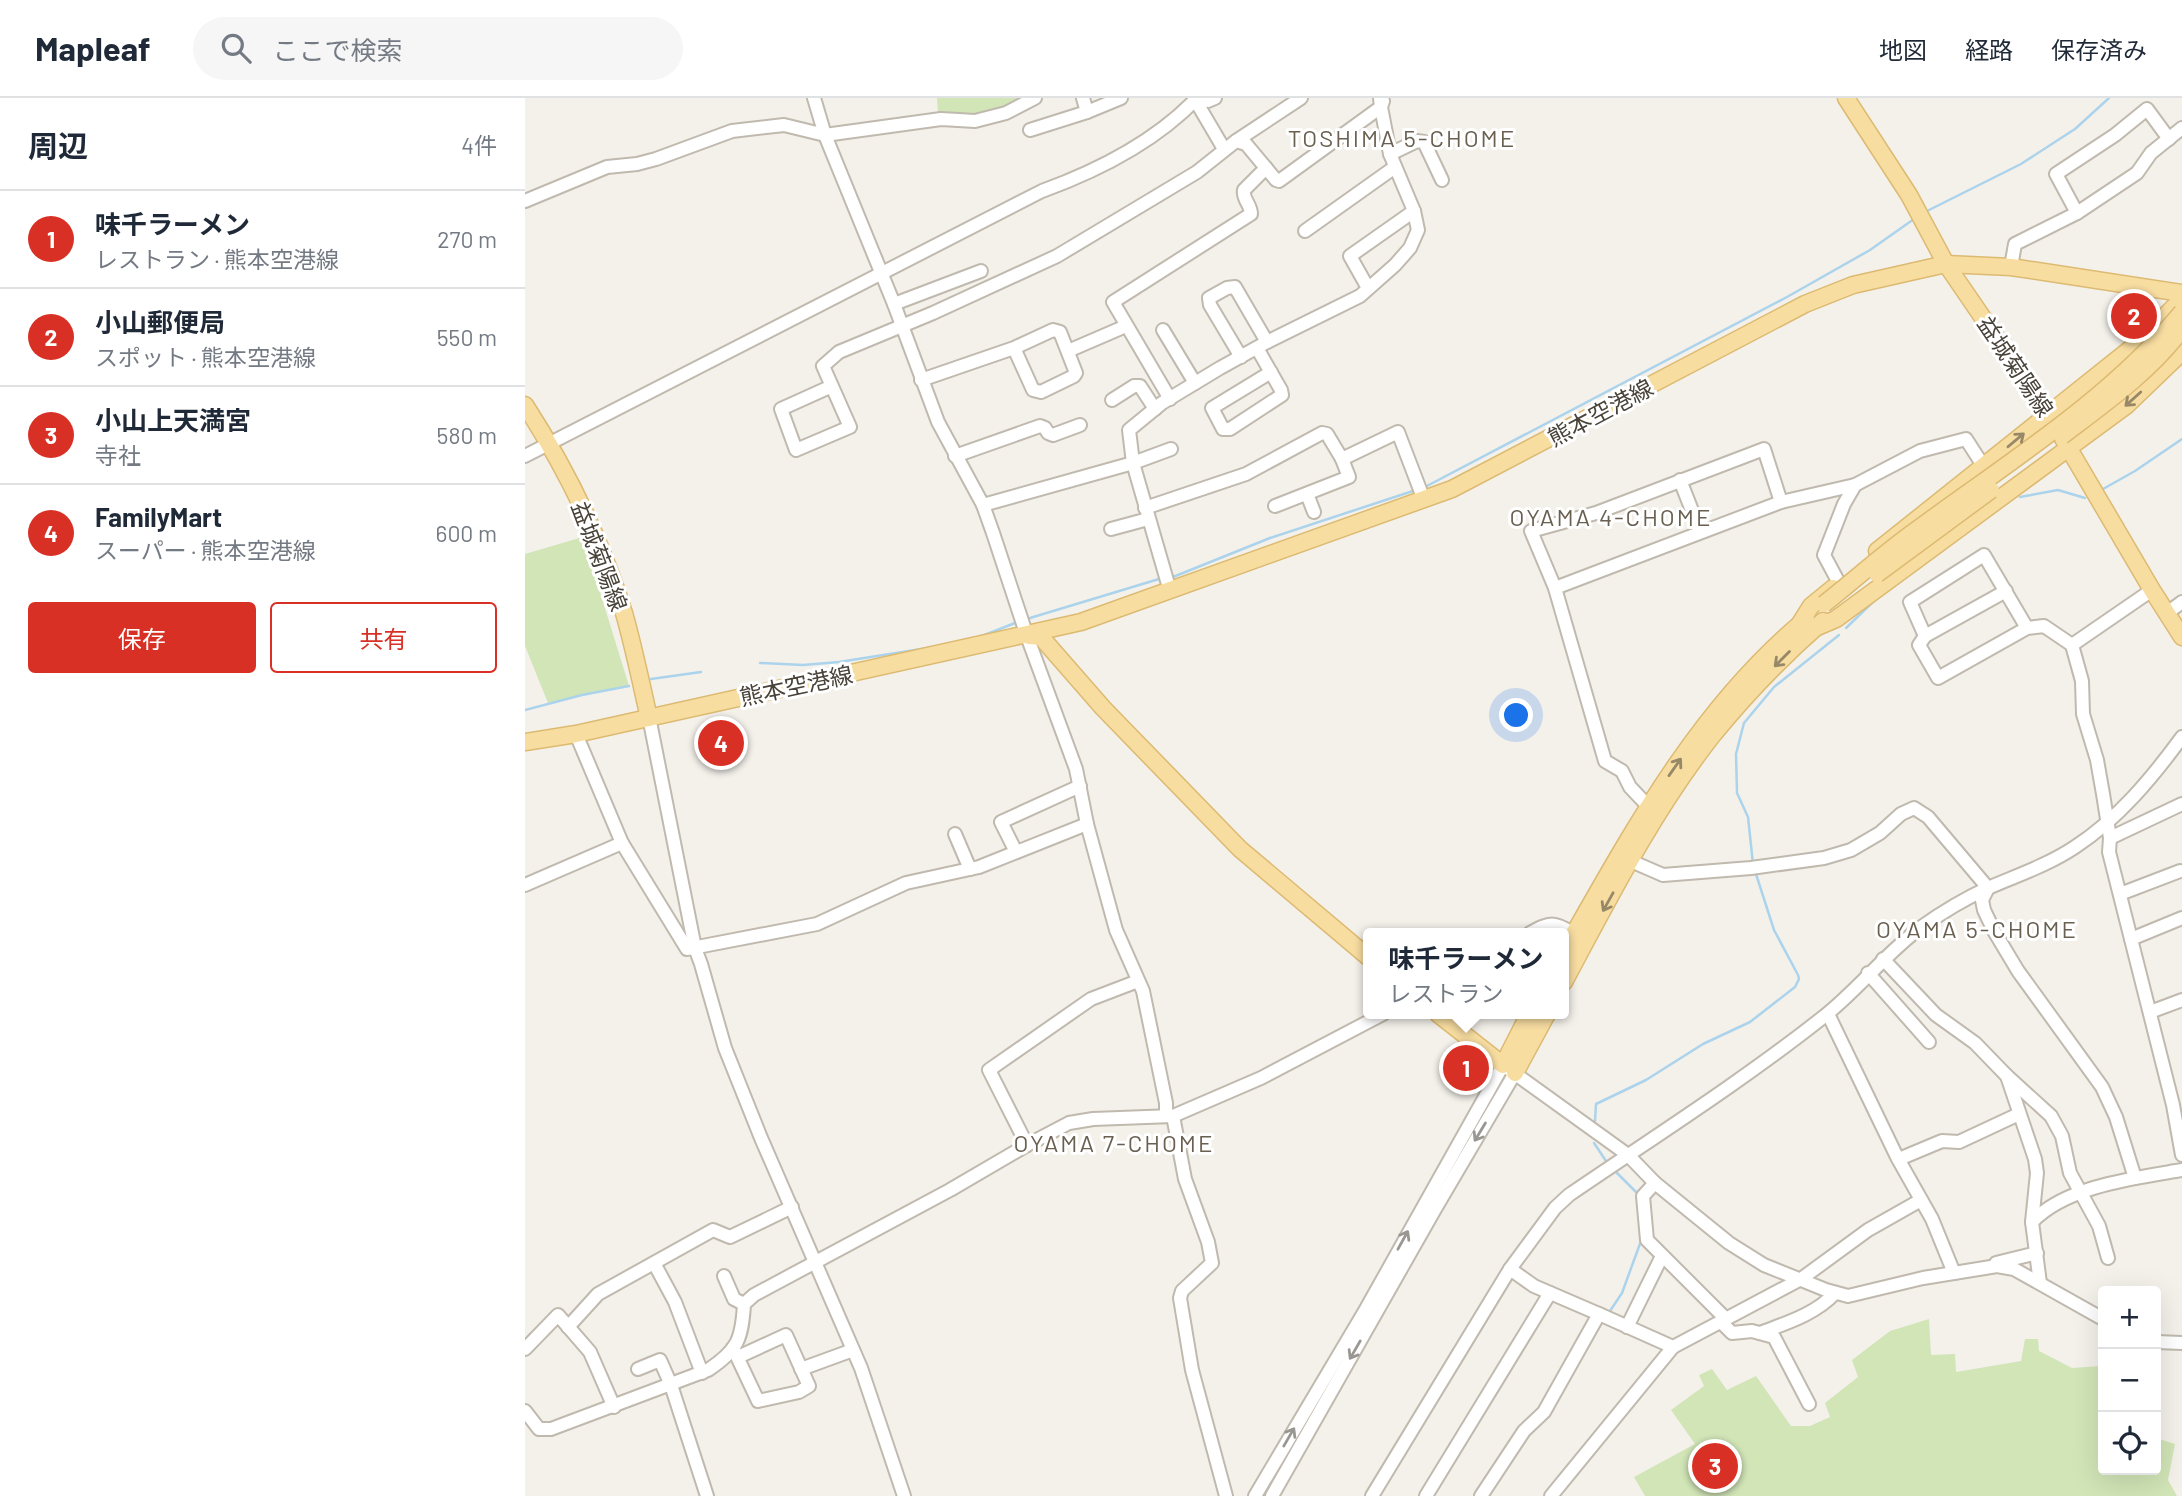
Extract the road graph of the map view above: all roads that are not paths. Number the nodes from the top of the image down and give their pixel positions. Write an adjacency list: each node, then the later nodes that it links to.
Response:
1 (814, 98): 13 (street)
2 (1035, 98): 13 (street)
3 (1083, 98): 10 (street)
4 (1121, 98): 10 (street)
5 (1215, 98): 8 (street)
6 (1301, 98): 15 (street)
7 (1846, 98): 25 (main road, 益城菊陽線)
8 (1198, 99): 16 (street); 28 (street)
9 (1382, 101): 17 (street); 19 (street)
10 (1087, 112): 12 (street)
11 (2182, 128): 14 (street)
12 (1030, 130)
13 (825, 135): 21 (street); 28 (street)
14 (2169, 138): 23 (street); 23 (street)
15 (1236, 141): 16 (street); 19 (street)
16 (1224, 149): 34 (street)
17 (1389, 154): 18 (street); 20 (street)
18 (1395, 167): 22 (street); 24 (street)
19 (1266, 168): 35 (street)
20 (1442, 180)
21 (525, 201)
22 (1414, 211): 29 (street); 29 (street)
23 (2077, 214): 26 (street)
24 (1305, 231)
25 (1946, 264): 26 (main road, 熊本空港線); 51 (main road, 益城菊陽線); 64 (main road, 熊本空港線)
26 (2011, 267): 30 (main road, 熊本空港線)
27 (981, 271): 32 (street)
28 (881, 276): 32 (street); 53 (street)
29 (1369, 288): 38 (street)
30 (2182, 293)
31 (2182, 299): 51 (main road)
32 (894, 304): 34 (street)
33 (2182, 312): 78 (main road, bridge)
34 (901, 326): 44 (street); 46 (street)
35 (1126, 326): 40 (street); 47 (street)
36 (2182, 329): 78 (main road, bridge)
37 (1163, 330): 45 (street)
38 (1262, 345): 42 (street); 42 (street); 43 (street)
39 (1014, 348): 40 (street); 40 (street); 44 (street)
40 (1068, 352)
41 (2182, 352): 55 (main road, one-way to 55)
42 (1241, 357): 45 (street)
43 (1271, 372): 43 (street)
44 (921, 380): 57 (street)
45 (1195, 383): 47 (street)
46 (832, 386): 46 (street)
47 (1170, 398): 50 (street)
48 (1112, 400): 50 (street)
49 (525, 405): 53 (main road, 益城菊陽線)
50 (1155, 409): 59 (street)
51 (2048, 413): 55 (main road, 益城菊陽線); 60 (main road, one-way to 51)
52 (1080, 425): 57 (street)
53 (550, 443): 56 (street); 86 (main road, 益城菊陽線)
54 (1171, 449): 59 (street)
55 (2070, 449): 74 (main road, 益城菊陽線); 80 (main road)
56 (525, 456)
57 (955, 456): 66 (street)
58 (1342, 459): 63 (street); 64 (street); 69 (street)
59 (1133, 463): 66 (street); 69 (street)
60 (1984, 467): 62 (street); 72 (main road)
61 (1680, 480): 65 (street); 71 (street); 73 (street)
62 (1855, 485): 65 (street); 72 (street)
63 (1307, 494): 67 (street); 68 (street)
64 (1424, 500): 75 (main road, 熊本空港線)
65 (1781, 502): 71 (street)
66 (983, 505): 82 (street)
67 (1276, 506)
68 (1314, 512)
69 (1146, 514): 70 (street); 75 (street)
70 (1111, 529)
71 (1700, 531): 73 (street)
72 (1839, 583): 80 (main road)
73 (1555, 588): 92 (street)
74 (2152, 590): 79 (main road, 益城菊陽線); 85 (street)
75 (1170, 591): 82 (main road, 熊本空港線)
76 (2006, 591): 81 (street); 83 (street); 83 (street)
77 (2182, 602): 79 (street)
78 (1828, 608): 80 (main road)
79 (2166, 614): 84 (main road, 益城菊陽線)
80 (1807, 627): 92 (main road, one-way to 80); 99 (main road, one-way to 99)
81 (2027, 628): 83 (street); 85 (street)
82 (1027, 636): 86 (main road, 熊本空港線); 90 (street); 113 (main road)
83 (1925, 636)
84 (2182, 637)
85 (2072, 646): 93 (street)
86 (650, 720): 87 (main road, 熊本空港線); 112 (street)
87 (576, 734): 89 (main road, 熊本空港線); 97 (street)
88 (2182, 737): 93 (street)
89 (525, 742)
90 (1080, 786): 94 (street); 98 (street)
91 (2182, 804): 96 (street)
92 (1648, 806): 99 (main road)
93 (2108, 820): 96 (street); 103 (street)
94 (1087, 824): 98 (street); 117 (street)
95 (955, 834): 100 (street)
96 (2110, 838): 104 (street)
97 (622, 844): 102 (street); 112 (street)
98 (1016, 852): 100 (street)
99 (1624, 858): 103 (street); 109 (main road); 115 (main road, one-way to 115)
100 (970, 869): 112 (street)
101 (2180, 872): 104 (street)
102 (525, 885)
103 (1988, 888): 114 (street); 135 (street)
104 (2120, 894): 110 (street)
105 (2181, 922): 110 (street)
106 (1539, 928): 107 (street)
107 (1565, 928)
108 (1569, 931): 109 (street)
109 (1574, 934): 111 (main road)
110 (2131, 939): 119 (street)
111 (1569, 942)
112 (695, 948): 139 (street)
113 (1363, 953)
114 (1883, 959): 116 (street); 127 (street)
115 (1569, 972)
116 (1868, 973): 120 (street); 125 (street)
117 (1138, 981): 129 (street); 130 (street)
118 (2182, 1000): 119 (street)
119 (2150, 1012): 132 (street)
120 (1828, 1014): 131 (street); 133 (street)
121 (1373, 1019): 129 (street)
122 (1444, 1019): 126 (main road)
123 (1527, 1019): 126 (main road)
124 (1544, 1019): 126 (main road)
125 (1929, 1042)
126 (1509, 1069): 131 (street); 177 (street, one-way to 126); 178 (street, one-way to 178)
127 (2007, 1076): 128 (street); 137 (street)
128 (2019, 1114): 133 (street); 140 (street)
129 (1170, 1115): 130 (street); 176 (street)
130 (1027, 1145): 144 (street)
131 (1627, 1155): 136 (street); 147 (street)
132 (2182, 1155)
133 (1899, 1159): 138 (street)
134 (2182, 1170): 135 (street)
135 (2135, 1178): 137 (street)
136 (1655, 1183): 142 (street); 150 (street)
137 (2083, 1192): 140 (street); 143 (street)
138 (1921, 1200): 148 (street); 150 (street)
139 (792, 1207): 144 (street); 145 (street)
140 (2032, 1222): 141 (street)
141 (2037, 1253): 146 (street); 151 (street)
142 (1662, 1256): 157 (street); 159 (street)
143 (2108, 1258)
144 (815, 1260): 154 (street); 165 (street)
145 (654, 1263): 158 (street); 169 (street)
146 (1983, 1267): 148 (street); 151 (street)
147 (1510, 1269): 152 (street); 179 (street)
148 (1954, 1273): 153 (street)
149 (724, 1276): 154 (street)
150 (1801, 1279): 153 (street); 157 (street)
151 (2040, 1283): 156 (street)
152 (1550, 1293): 155 (street); 180 (street)
153 (1835, 1293): 160 (street)
154 (744, 1304): 166 (street)
155 (1604, 1316): 159 (street); 181 (street)
156 (2098, 1316)
157 (1724, 1321): 160 (street); 163 (street)
158 (568, 1327): 164 (street); 172 (street)
159 (1627, 1327): 163 (street)
160 (1759, 1334): 171 (street)
161 (2161, 1342): 162 (street)
162 (2182, 1343)
163 (1674, 1347): 182 (street)
164 (525, 1349)
165 (853, 1350): 168 (street); 175 (street)
166 (736, 1352): 168 (street); 168 (street); 169 (street)
167 (638, 1369): 170 (street)
168 (801, 1369)
169 (702, 1373): 170 (street)
170 (671, 1385): 172 (street); 174 (street)
171 (1809, 1404)
172 (614, 1407): 173 (street)
173 (525, 1411)
174 (707, 1496)
175 (904, 1496)
176 (1226, 1496)
177 (1255, 1496)
178 (1272, 1496)
179 (1372, 1496)
180 (1426, 1496)
181 (1481, 1496)
182 (1551, 1496)

